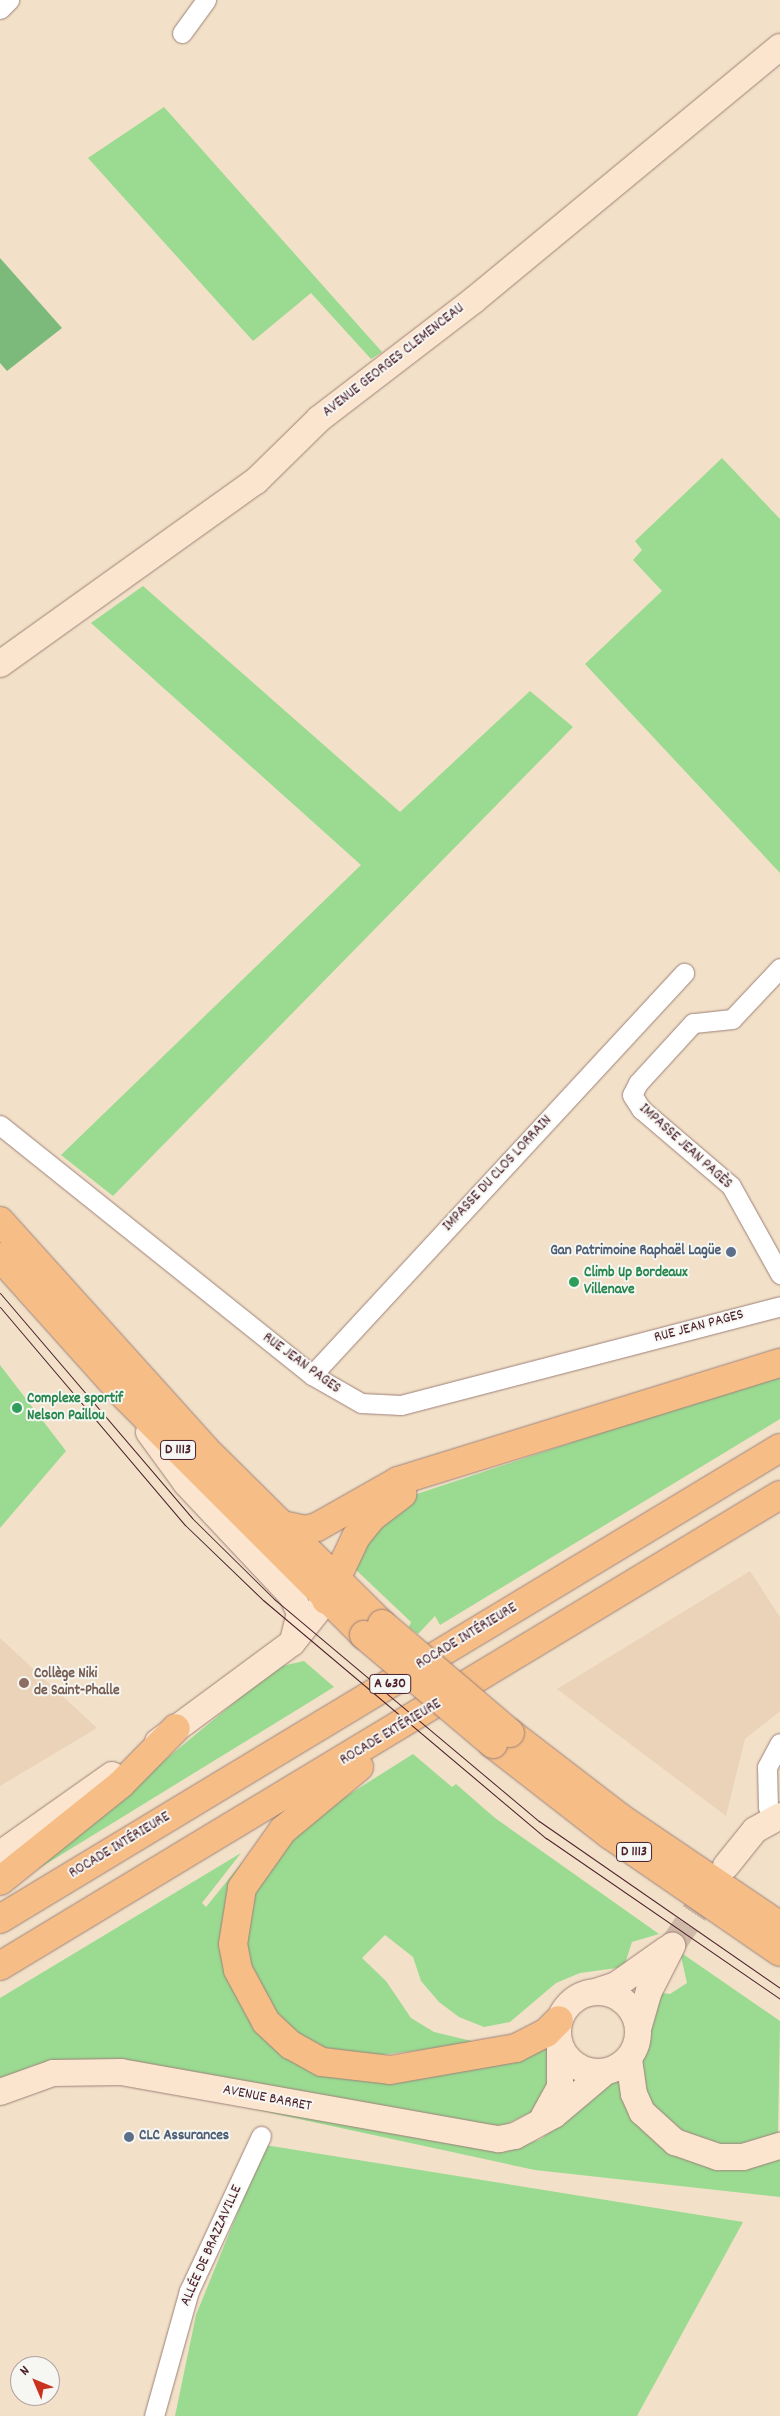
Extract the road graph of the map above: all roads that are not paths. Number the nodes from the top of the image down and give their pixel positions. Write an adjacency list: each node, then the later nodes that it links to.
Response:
1 (9, 0): 3 (street)
2 (206, 0): 4 (street)
3 (0, 9)
4 (182, 33)
5 (780, 47): 6 (street, AVENUE GEORGES CLEMENCEAU)
6 (0, 664)
7 (780, 968): 12 (street, IMPASSE JEAN PAGÈS)
8 (684, 973): 15 (street, IMPASSE DU CLOS LORRAIN)
9 (0, 1125): 15 (street, RUE JEAN PAGES)
10 (0, 1221): 20 (main road, D 1113)
11 (0, 1257): 16 (main road, D 1113)
12 (780, 1274)
13 (780, 1306): 15 (street, RUE JEAN PAGES)
14 (780, 1363): 18 (main road)
15 (312, 1375)
16 (121, 1392): 21 (main road, D 1113); 22 (street)
17 (780, 1448): 31 (main road, ROCADE INTÉRIEURE / A 630)
18 (451, 1468): 20 (main road); 21 (main road)
19 (780, 1495): 23 (main road, ROCADE EXTÉRIEURE / A 630)
20 (282, 1525): 21 (main road, D 1113)
21 (332, 1589): 22 (street); 25 (main road, D 1113, bridge)
22 (292, 1643): 24 (street)
23 (410, 1722): 36 (main road, ROCADE EXTÉRIEURE / A 630); 38 (main road)
24 (176, 1728): 28 (street); 30 (main road)
25 (501, 1738): 32 (main road, D 1113); 33 (main road, D 1113)
26 (780, 1743): 27 (street)
27 (777, 1817): 29 (street)
28 (0, 1854)
29 (726, 1866)
30 (0, 1881)
31 (0, 1919)
32 (780, 1926)
33 (748, 1932): 34 (main road, D 1113); 35 (street)
34 (780, 1952)
35 (780, 1963)
36 (0, 1966)
37 (598, 1991): 38 (street); 39 (street); 39 (street)
38 (559, 2020): 40 (street)
39 (638, 2029): 41 (street)
40 (560, 2048): 42 (street); 44 (street)
41 (629, 2059): 42 (street); 46 (street)
42 (605, 2072): 44 (street, AVENUE BARRET)
43 (0, 2092): 44 (street, AVENUE BARRET)
44 (534, 2128)
45 (261, 2136): 47 (street, ALLÉE DE BRAZZAVILLE)
46 (780, 2146)
47 (154, 2416)

